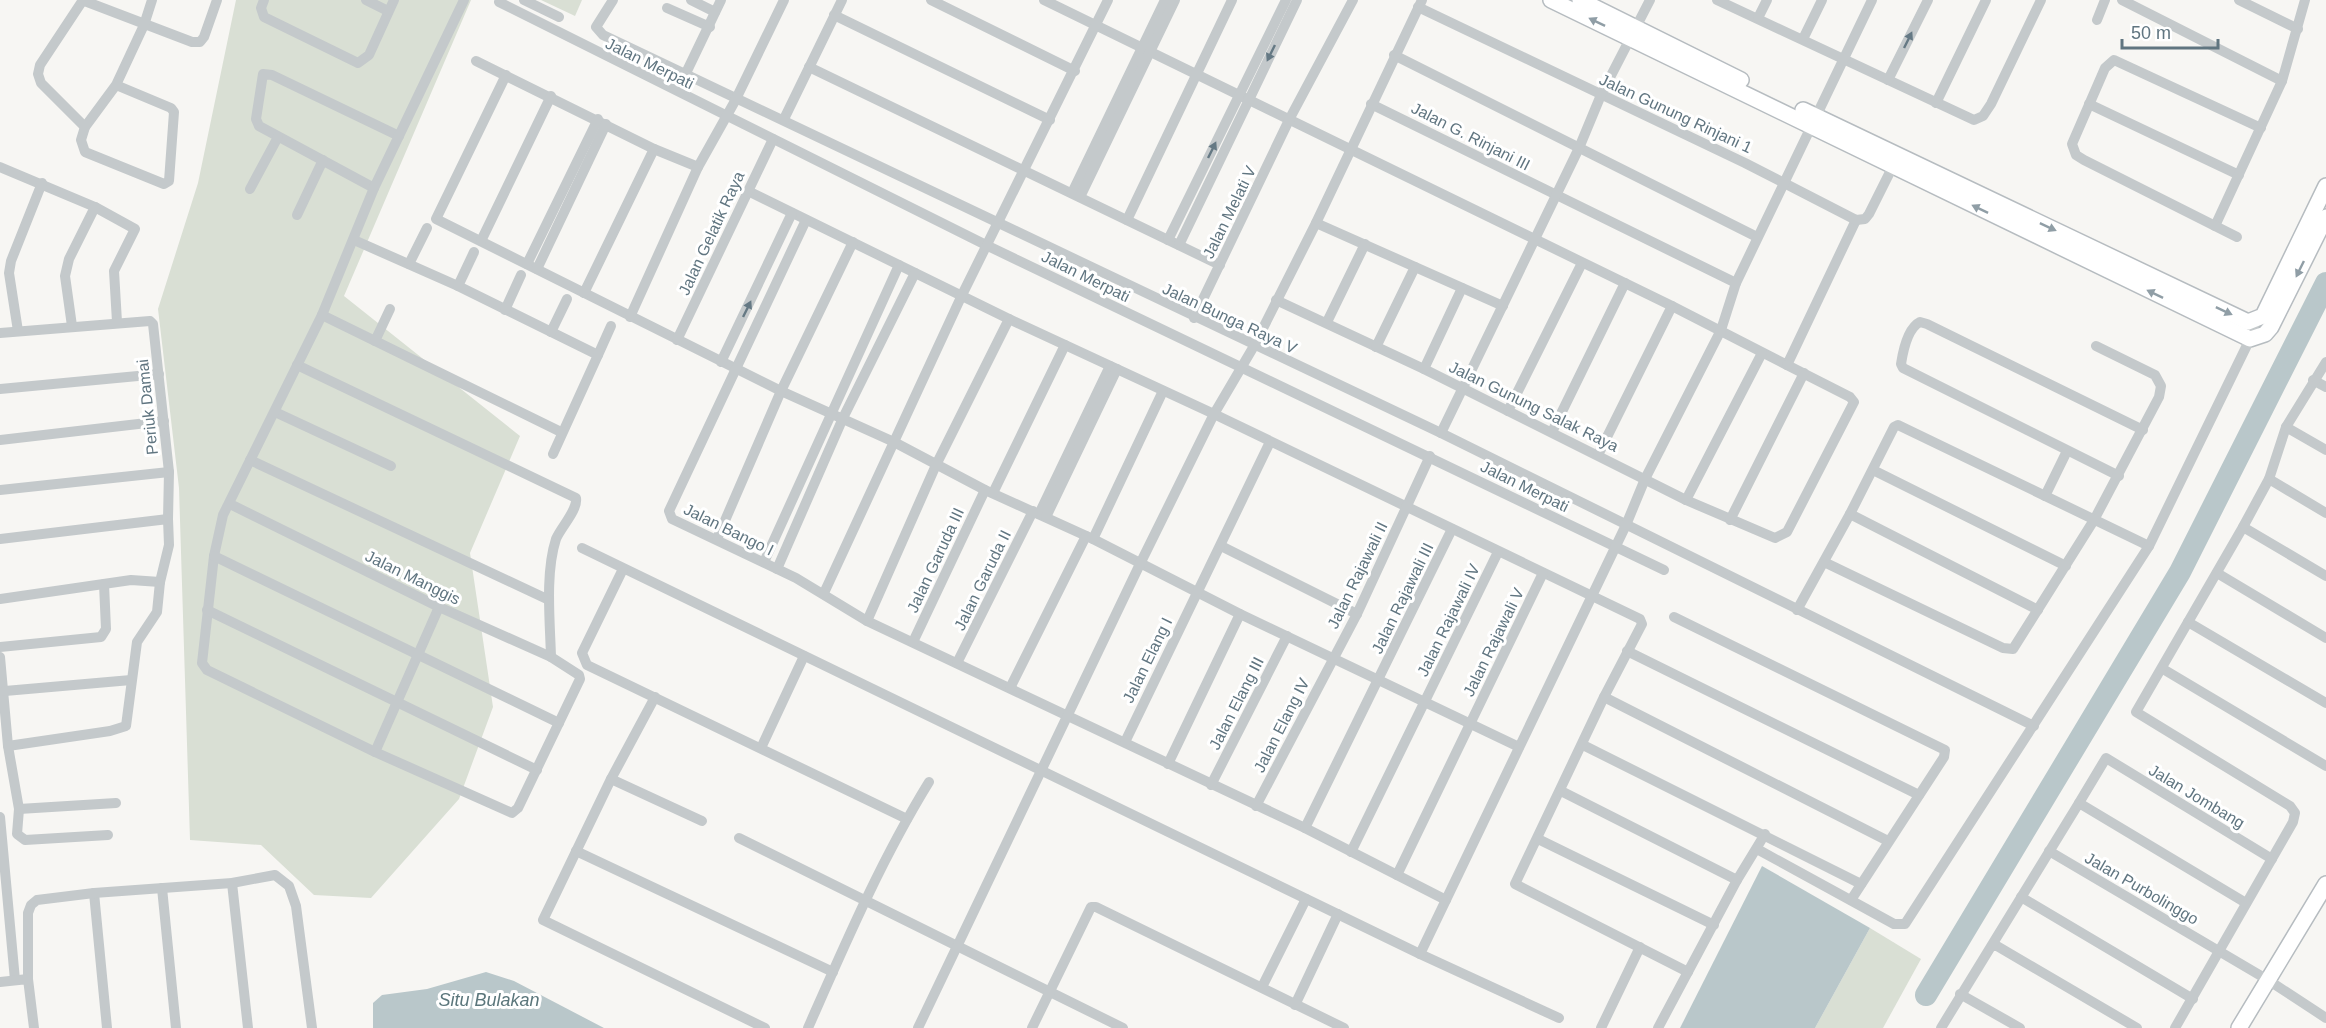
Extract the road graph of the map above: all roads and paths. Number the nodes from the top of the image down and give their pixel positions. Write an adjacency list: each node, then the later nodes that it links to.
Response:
1 (82, 0): 46 (street); 78 (street)
2 (152, 0): 46 (street)
3 (217, 0): 46 (street)
4 (264, 0): 40 (street)
5 (366, 0): 40 (street)
6 (394, 0): 40 (street)
7 (464, 0): 80 (street)
8 (524, 0): 43 (street)
9 (613, 0): 59 (street, Jalan Bunga Raya V)
10 (691, 0): 41 (street)
11 (721, 0): 41 (street)
12 (784, 0): 68 (street)
13 (842, 0): 42 (street)
14 (931, 0): 58 (street)
15 (1044, 0): 47 (street)
16 (1108, 0): 47 (street)
17 (1165, 0): 53 (street)
18 (1176, 0): 53 (street)
19 (1232, 0): 60 (street)
20 (1286, 0): 49 (street)
21 (1297, 0): 49 (street)
22 (1353, 0): 73 (street, Jalan Melati V)
23 (1551, 0): 51 (main road, one-way to 23)
24 (1580, 0): 51 (main road)
25 (1650, 0): 51 (street)
26 (1717, 0): 44 (street)
27 (1767, 0): 44 (street)
28 (1822, 0): 52 (street)
29 (1872, 0): 55 (street)
30 (1928, 0): 62 (street, one-way to 30)
31 (1986, 0): 69 (street)
32 (2041, 0): 69 (street)
33 (2105, 0): 45 (street)
34 (2122, 0): 63 (street)
35 (2239, 0): 50 (street)
36 (2305, 0): 50 (street)
37 (499, 2): 72 (street, Jalan Merpati)
38 (1420, 4): 54 (street); 65 (street, Jalan Gunung Rinjani 1)
39 (667, 8): 48 (street)
40 (388, 11)
41 (716, 12): 48 (street)
42 (834, 15): 57 (street); 75 (street)
43 (559, 17)
44 (1758, 18): 52 (street)
45 (2097, 21)
46 (144, 25): 64 (street)
47 (1096, 26): 53 (street); 58 (street)
48 (710, 27): 59 (street)
49 (1278, 27): 67 (street)
50 (2298, 29): 63 (street)
51 (1633, 33): 65 (street); 76 (main road)
52 (1803, 39): 55 (street)
53 (1145, 50): 60 (street); 98 (street)
54 (1394, 55): 70 (street); 83 (street)
55 (1844, 58): 62 (street); 76 (street)
56 (476, 61): 61 (street)
57 (809, 67): 74 (street); 90 (street)
58 (1075, 71): 75 (street)
59 (686, 73): 68 (street, Jalan Bunga Raya V)
60 (1196, 74): 67 (street); 105 (street)
61 (506, 75): 66 (street); 115 (street)
62 (1888, 80): 69 (street)
63 (2282, 81): 79 (street)
64 (116, 85): 78 (street); 78 (street)
65 (1601, 95): 83 (street); 93 (street, Jalan Gunung Rinjani 1)
66 (550, 96): 77 (street); 115 (street)
67 (1244, 97): 73 (street); 117 (street)
68 (736, 98): 72 (street); 74 (street, Jalan Bunga Raya V)
69 (1936, 103)
70 (1371, 104): 85 (street); 99 (street, Jalan G. Rinjani III)
71 (2089, 104): 79 (street); 91 (street); 109 (street)
72 (725, 117): 82 (street, Jalan Merpati); 89 (street)
73 (1290, 118): 85 (street); 126 (street, Jalan Melati V)
74 (784, 119): 107 (street, Jalan Bunga Raya V)
75 (1050, 120): 90 (street)
76 (1813, 121): 87 (main road); 93 (street); 147 (main road, one-way to 147)
77 (602, 122): 84 (street); 127 (street)
78 (85, 127)
79 (2261, 128): 91 (street)
80 (399, 136): 81 (street); 95 (street)
81 (278, 137): 86 (street); 96 (street)
82 (773, 139): 97 (street, Jalan Gelatik Raya); 120 (street, Jalan Merpati)
83 (1579, 148): 99 (street); 111 (street)
84 (654, 149): 89 (street); 135 (street)
85 (1350, 149): 108 (street); 114 (street)
86 (323, 160): 95 (street); 102 (street)
87 (1893, 166): 106 (street); 156 (main road, one-way to 87)
88 (0, 167): 92 (street)
89 (698, 167): 144 (street)
90 (1026, 170): 98 (street); 107 (street)
91 (2239, 175): 109 (street)
92 (42, 183): 100 (street); 153 (street)
93 (1784, 183): 106 (street, Jalan Gunung Rinjani 1); 111 (street)
94 (2326, 186): 147 (main road)
95 (374, 188): 113 (street)
96 (250, 189)
97 (748, 191): 101 (street); 157 (street, Jalan Gelatik Raya)
98 (1076, 195): 105 (street)
99 (1556, 196): 114 (street); 132 (street, Jalan G. Rinjani III)
100 (95, 207): 148 (street); 150 (street)
101 (792, 213): 104 (street); 118 (street)
102 (297, 215)
103 (2326, 217): 156 (main road, one-way to 156)
104 (806, 220): 116 (street); 121 (street, Jalan Bango I)
105 (1127, 220): 117 (street)
106 (1856, 220): 168 (street)
107 (998, 223): 120 (street); 145 (street, Jalan Bunga Raya V)
108 (1316, 223): 119 (street); 138 (street)
109 (2215, 226): 112 (street)
110 (427, 228): 124 (street)
111 (1757, 237): 132 (street)
112 (2237, 237)
113 (354, 240): 124 (street); 143 (street)
114 (1535, 240): 123 (street); 139 (street)
115 (481, 241): 127 (street)
116 (853, 242): 125 (street); 180 (street)
117 (1173, 243): 126 (street)
118 (778, 244): 121 (street); 165 (street, one-way to 118)
119 (1365, 244): 128 (street); 149 (street)
120 (988, 246): 136 (street); 170 (street, Jalan Merpati)
121 (792, 250): 171 (street, Jalan Bango I)
122 (474, 252): 133 (street)
123 (1582, 263): 131 (street); 181 (street)
124 (409, 264): 133 (street)
125 (899, 265): 129 (street); 183 (street)
126 (1220, 265): 145 (street, Jalan Melati V)
127 (532, 266): 135 (street)
128 (1414, 267): 134 (street); 162 (street)
129 (915, 273): 136 (street); 185 (street)
130 (521, 275): 142 (street)
131 (1625, 283): 140 (street); 190 (street)
132 (1736, 283): 152 (street)
133 (458, 286): 142 (street)
134 (1462, 288): 139 (street); 172 (street)
135 (584, 293): 144 (street)
136 (962, 295): 146 (street); 193 (street)
137 (567, 299): 154 (street)
138 (1276, 300): 149 (street, Jalan Gunung Salak Raya); 160 (street)
139 (1503, 306): 177 (street)
140 (1672, 306): 152 (street); 198 (street)
141 (390, 309): 158 (street)
142 (505, 310): 154 (street)
143 (322, 315): 158 (street); 167 (street)
144 (630, 316): 157 (street)
145 (1194, 318): 160 (street, Jalan Bunga Raya V)
146 (1011, 320): 159 (street); 202 (street)
147 (2255, 321): 156 (street)
148 (117, 322): 150 (street, Periuk Damai); 173 (street, Periuk Damai)
149 (1327, 322): 162 (street, Jalan Gunung Salak Raya)
150 (72, 326): 153 (street, Periuk Damai)
151 (611, 326): 164 (street)
152 (1721, 330): 163 (street); 206 (street)
153 (18, 331): 155 (street, Periuk Damai)
154 (551, 332): 164 (street)
155 (0, 333)
156 (2250, 339): 228 (street)
157 (677, 340): 165 (street)
158 (375, 342): 189 (street)
159 (1065, 345): 169 (street); 209 (street, Jalan Garuda III)
160 (1254, 346): 170 (street); 191 (street, Jalan Bunga Raya V)
161 (2096, 346): 188 (street)
162 (1376, 347): 172 (street, Jalan Gunung Salak Raya)
163 (1762, 352): 168 (street); 211 (street)
164 (598, 355): 189 (street)
165 (721, 362): 171 (street)
166 (2326, 362): 175 (street)
167 (297, 365): 182 (street); 248 (street)
168 (1787, 365): 174 (street)
169 (1114, 367): 179 (street); 215 (street, Jalan Garuda II)
170 (1241, 367): 184 (street); 199 (street, Jalan Merpati)
171 (736, 368): 180 (street); 225 (street, Jalan Bango I)
172 (1424, 369): 177 (street, Jalan Gunung Salak Raya)
173 (159, 374): 178 (street); 186 (street, Periuk Damai)
174 (1804, 374): 218 (street); 218 (street, Jalan Gunung Salak Raya)
175 (2313, 380): 176 (street); 187 (street)
176 (2326, 387)
177 (1463, 388): 181 (street, Jalan Gunung Salak Raya); 191 (street)
178 (0, 389)
179 (1163, 390): 184 (street); 223 (street)
180 (781, 391): 183 (street); 225 (street)
181 (1508, 411): 190 (street, Jalan Gunung Salak Raya)
182 (275, 412): 200 (street); 201 (street)
183 (830, 412): 185 (street); 232 (street)
184 (1214, 414): 194 (street); 234 (street)
185 (843, 418): 193 (street); 237 (street)
186 (164, 421): 192 (street); 204 (street, Periuk Damai)
187 (2286, 427): 195 (street); 207 (street)
188 (2143, 430): 196 (street); 205 (street)
189 (561, 432): 197 (street)
190 (1552, 432): 198 (street, Jalan Gunung Salak Raya)
191 (1441, 433): 220 (street, Jalan Bunga Raya V)
192 (0, 441)
193 (894, 442): 202 (street); 245 (street)
194 (1270, 442): 213 (street); 226 (street, Jalan Elang I)
195 (2326, 450)
196 (2067, 451): 205 (street); 210 (street)
197 (553, 454)
198 (1598, 455): 206 (street, Jalan Gunung Salak Raya)
199 (1430, 456): 213 (street, Jalan Rajawali II); 227 (street, Jalan Merpati)
200 (250, 460): 212 (street); 248 (street)
201 (391, 466)
202 (939, 467): 209 (street); 256 (street)
203 (1873, 470): 210 (street); 216 (street); 235 (street)
204 (169, 472): 208 (street, Periuk Damai); 217 (street)
205 (2119, 476): 219 (street)
206 (1645, 479): 211 (street, Jalan Gunung Salak Raya); 220 (street)
207 (2269, 479): 214 (street); 221 (street)
208 (0, 490)
209 (989, 491): 215 (street); 260 (street, Jalan Garuda III)
210 (2045, 496): 219 (street)
211 (1686, 500): 218 (street, Jalan Gunung Salak Raya)
212 (230, 504): 231 (street); 249 (street, Jalan Manggis)
213 (1407, 506): 222 (street); 254 (street, Jalan Rajawali II)
214 (2326, 513)
215 (1039, 514): 223 (street); 268 (street, Jalan Garuda II)
216 (1850, 514): 233 (street); 252 (street)
217 (168, 519): 224 (street); 242 (street)
218 (1730, 520)
219 (2094, 520): 228 (street); 235 (street)
220 (1626, 525): 227 (street); 251 (street, Jalan Bunga Raya V)
221 (2243, 527): 240 (street); 241 (street)
222 (1452, 529): 230 (street); 271 (street, Jalan Rajawali III)
223 (1090, 537): 234 (street); 272 (street)
224 (0, 539)
225 (717, 539): 232 (street, Jalan Bango I)
226 (1221, 546): 244 (street, Jalan Elang I); 254 (street)
227 (1615, 546): 238 (street, Jalan Merpati); 246 (street)
228 (2149, 546): 282 (street)
229 (582, 549): 236 (street)
230 (1498, 552): 239 (street); 277 (street, Jalan Rajawali IV)
231 (214, 556): 250 (street); 263 (street)
232 (764, 562): 237 (street, Jalan Bango I)
233 (1824, 562): 251 (street); 252 (street)
234 (1140, 564): 244 (street); 279 (street)
235 (2066, 566): 252 (street)
236 (623, 568): 264 (street); 274 (street)
237 (777, 569): 245 (street, Jalan Bango I)
238 (1664, 570)
239 (1543, 573): 246 (street); 281 (street, Jalan Rajawali V)
240 (2217, 573): 257 (street); 259 (street)
241 (2326, 576)
242 (160, 582): 243 (street); 270 (street)
243 (104, 584): 247 (street); 261 (street)
244 (1197, 592): 253 (street); 283 (street, Jalan Elang I)
245 (824, 593): 256 (street, Jalan Bango I)
246 (1590, 597): 262 (street); 286 (street)
247 (0, 599)
248 (549, 600): 266 (street)
249 (439, 607): 263 (street); 266 (street, Jalan Manggis)
250 (207, 610): 276 (street); 288 (street)
251 (1797, 610): 282 (street, Jalan Bunga Raya V)
252 (2038, 610)
253 (1240, 614): 258 (street); 289 (street)
254 (1357, 614): 267 (street, Jalan Rajawali II)
255 (1674, 617): 297 (street)
256 (867, 621): 260 (street, Jalan Bango I)
257 (2188, 622): 269 (street); 278 (street)
258 (1287, 636): 267 (street); 295 (street, Jalan Elang III)
259 (2326, 638)
260 (913, 642): 268 (street, Jalan Bango I)
261 (0, 647)
262 (1627, 651): 275 (street); 297 (street)
263 (418, 655): 276 (street); 280 (street)
264 (804, 656): 287 (street); 292 (street)
265 (0, 657): 273 (street)
266 (551, 657): 280 (street, Jalan Manggis)
267 (1332, 657): 271 (street); 300 (street, Jalan Elang IV)
268 (957, 663): 272 (street, Jalan Bango I)
269 (2163, 669): 290 (street); 315 (street)
270 (131, 680): 273 (street); 285 (street)
271 (1379, 680): 277 (street); 305 (street, Jalan Rajawali III)
272 (1010, 688): 279 (street, Jalan Bango I)
273 (5, 691): 285 (street)
274 (655, 697): 287 (street); 293 (street)
275 (1604, 697): 284 (street); 310 (street)
276 (396, 702): 288 (street); 291 (street)
277 (1425, 702): 281 (street); 314 (street, Jalan Rajawali IV)
278 (2326, 704)
279 (1068, 715): 283 (street, Jalan Bango I); 292 (street)
280 (559, 723): 291 (street)
281 (1470, 724): 286 (street); 316 (street, Jalan Rajawali V)
282 (2034, 726): 327 (street)
283 (1125, 742): 289 (street, Jalan Bango I)
284 (1583, 745): 296 (street); 306 (street)
285 (8, 746): 301 (street)
286 (1519, 747): 326 (street)
287 (761, 748): 303 (street)
288 (375, 752): 291 (street)
289 (1168, 764): 295 (street, Jalan Bango I)
290 (2326, 765)
291 (537, 770)
292 (1040, 771): 324 (street); 332 (street)
293 (612, 779): 304 (street); 312 (street)
294 (929, 782): 303 (street)
295 (1211, 785): 300 (street, Jalan Bango I)
296 (1561, 791): 309 (street); 317 (street)
297 (1919, 795): 310 (street)
298 (116, 803): 301 (street)
299 (2079, 803): 313 (street); 315 (street, Jalan Jombang); 328 (street)
300 (1256, 806): 305 (street, Jalan Bango I)
301 (19, 809): 307 (street)
302 (0, 816): 339 (street)
303 (907, 819): 325 (street)
304 (702, 821)
305 (1305, 828): 314 (street, Jalan Bango I)
306 (1765, 834): 311 (street); 319 (street)
307 (108, 835)
308 (739, 838): 325 (street)
309 (1538, 839): 330 (street); 333 (street)
310 (1888, 841): 319 (street)
311 (1757, 849): 317 (street); 327 (street)
312 (576, 851): 336 (street); 354 (street)
313 (2049, 851): 323 (street); 334 (street, Jalan Purbolinggo)
314 (1351, 852): 316 (street, Jalan Bango I)
315 (2272, 859): 328 (street)
316 (1397, 875): 326 (street, Jalan Bango I)
317 (1737, 880): 330 (street)
318 (232, 882): 321 (street); 352 (street); 353 (street)
319 (1861, 884): 327 (street)
320 (2326, 884): 340 (main road)
321 (162, 888): 322 (street); 351 (street)
322 (94, 893): 338 (street); 350 (street)
323 (2021, 897): 331 (street); 345 (street)
324 (1306, 899): 329 (street); 342 (street)
325 (865, 900): 332 (street); 336 (street)
326 (1446, 900): 335 (street)
327 (1851, 900)
328 (2246, 903): 334 (street)
329 (1338, 914): 335 (street); 346 (street)
330 (1714, 925): 337 (street)
331 (1992, 946): 344 (street); 364 (street)
332 (958, 948): 343 (street); 356 (street)
333 (1640, 948): 337 (street); 360 (street)
334 (2221, 952): 340 (street, Jalan Purbolinggo); 345 (street)
335 (1420, 954): 347 (street)
336 (833, 972): 355 (street)
337 (1688, 972): 361 (street)
338 (28, 979): 339 (street); 349 (street)
339 (15, 980): 341 (street)
340 (2268, 980): 348 (street, Jalan Purbolinggo); 366 (main road)
341 (0, 982)
342 (1262, 987): 343 (street); 346 (street)
343 (1049, 993): 357 (street); 358 (street)
344 (1960, 994): 362 (street); 363 (street)
345 (2193, 999): 365 (street)
346 (1295, 1005): 359 (street)
347 (1559, 1018)
348 (2326, 1018): 367 (street)
349 (34, 1028)
350 (106, 1028)
351 (176, 1028)
352 (248, 1028)
353 (312, 1028)
354 (765, 1028)
355 (807, 1028)
356 (918, 1028)
357 (1032, 1028)
358 (1123, 1028)
359 (1344, 1028)
360 (1601, 1028)
361 (1658, 1028)
362 (1941, 1028)
363 (2020, 1028)
364 (2137, 1028)
365 (2175, 1028)
366 (2239, 1028)
367 (2320, 1028)

